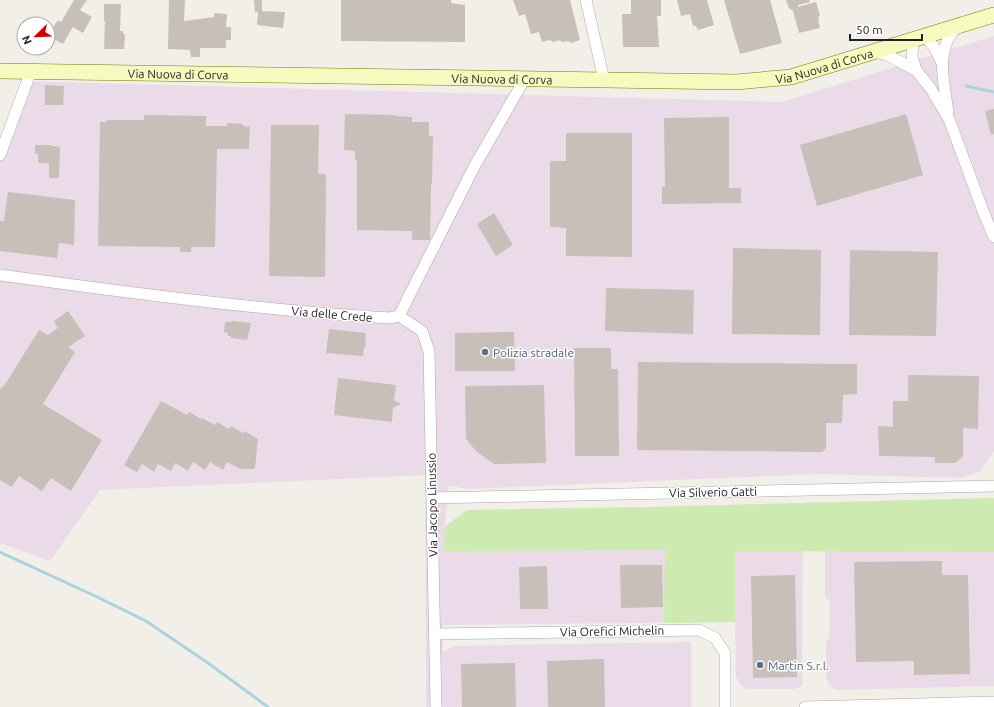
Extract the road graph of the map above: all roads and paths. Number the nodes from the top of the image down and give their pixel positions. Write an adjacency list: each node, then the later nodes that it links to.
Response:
1 (586, 0): 11 (street)
2 (994, 15): 3 (main road, Via Nuova di Corva)
3 (960, 25): 4 (main road, Via Nuova di Corva); 6 (street)
4 (919, 38): 5 (main road, Via Nuova di Corva); 6 (street); 7 (street)
5 (874, 52): 7 (street); 11 (main road, Via Nuova di Corva)
6 (942, 63): 12 (street)
7 (916, 70): 12 (street)
8 (0, 71): 9 (main road, Via Nuova di Corva)
9 (32, 72): 10 (main road, Via Nuova di Corva); 13 (street)
10 (524, 80): 11 (main road, Via Nuova di Corva); 16 (street)
11 (604, 80)
12 (949, 119): 14 (street)
13 (0, 155)
14 (994, 237)
15 (0, 275): 16 (street, Via delle Crede)
16 (399, 316): 18 (street, Via Jacopo Linussio)
17 (994, 486): 18 (street, Via Silverio Gatti)
18 (432, 498): 19 (street, Via Jacopo Linussio)
19 (434, 634): 21 (street, Via Jacopo Linussio); 22 (street, Via Orefici Michelin)
20 (994, 702): 23 (street)
21 (436, 707)
22 (725, 707)
23 (805, 707)

